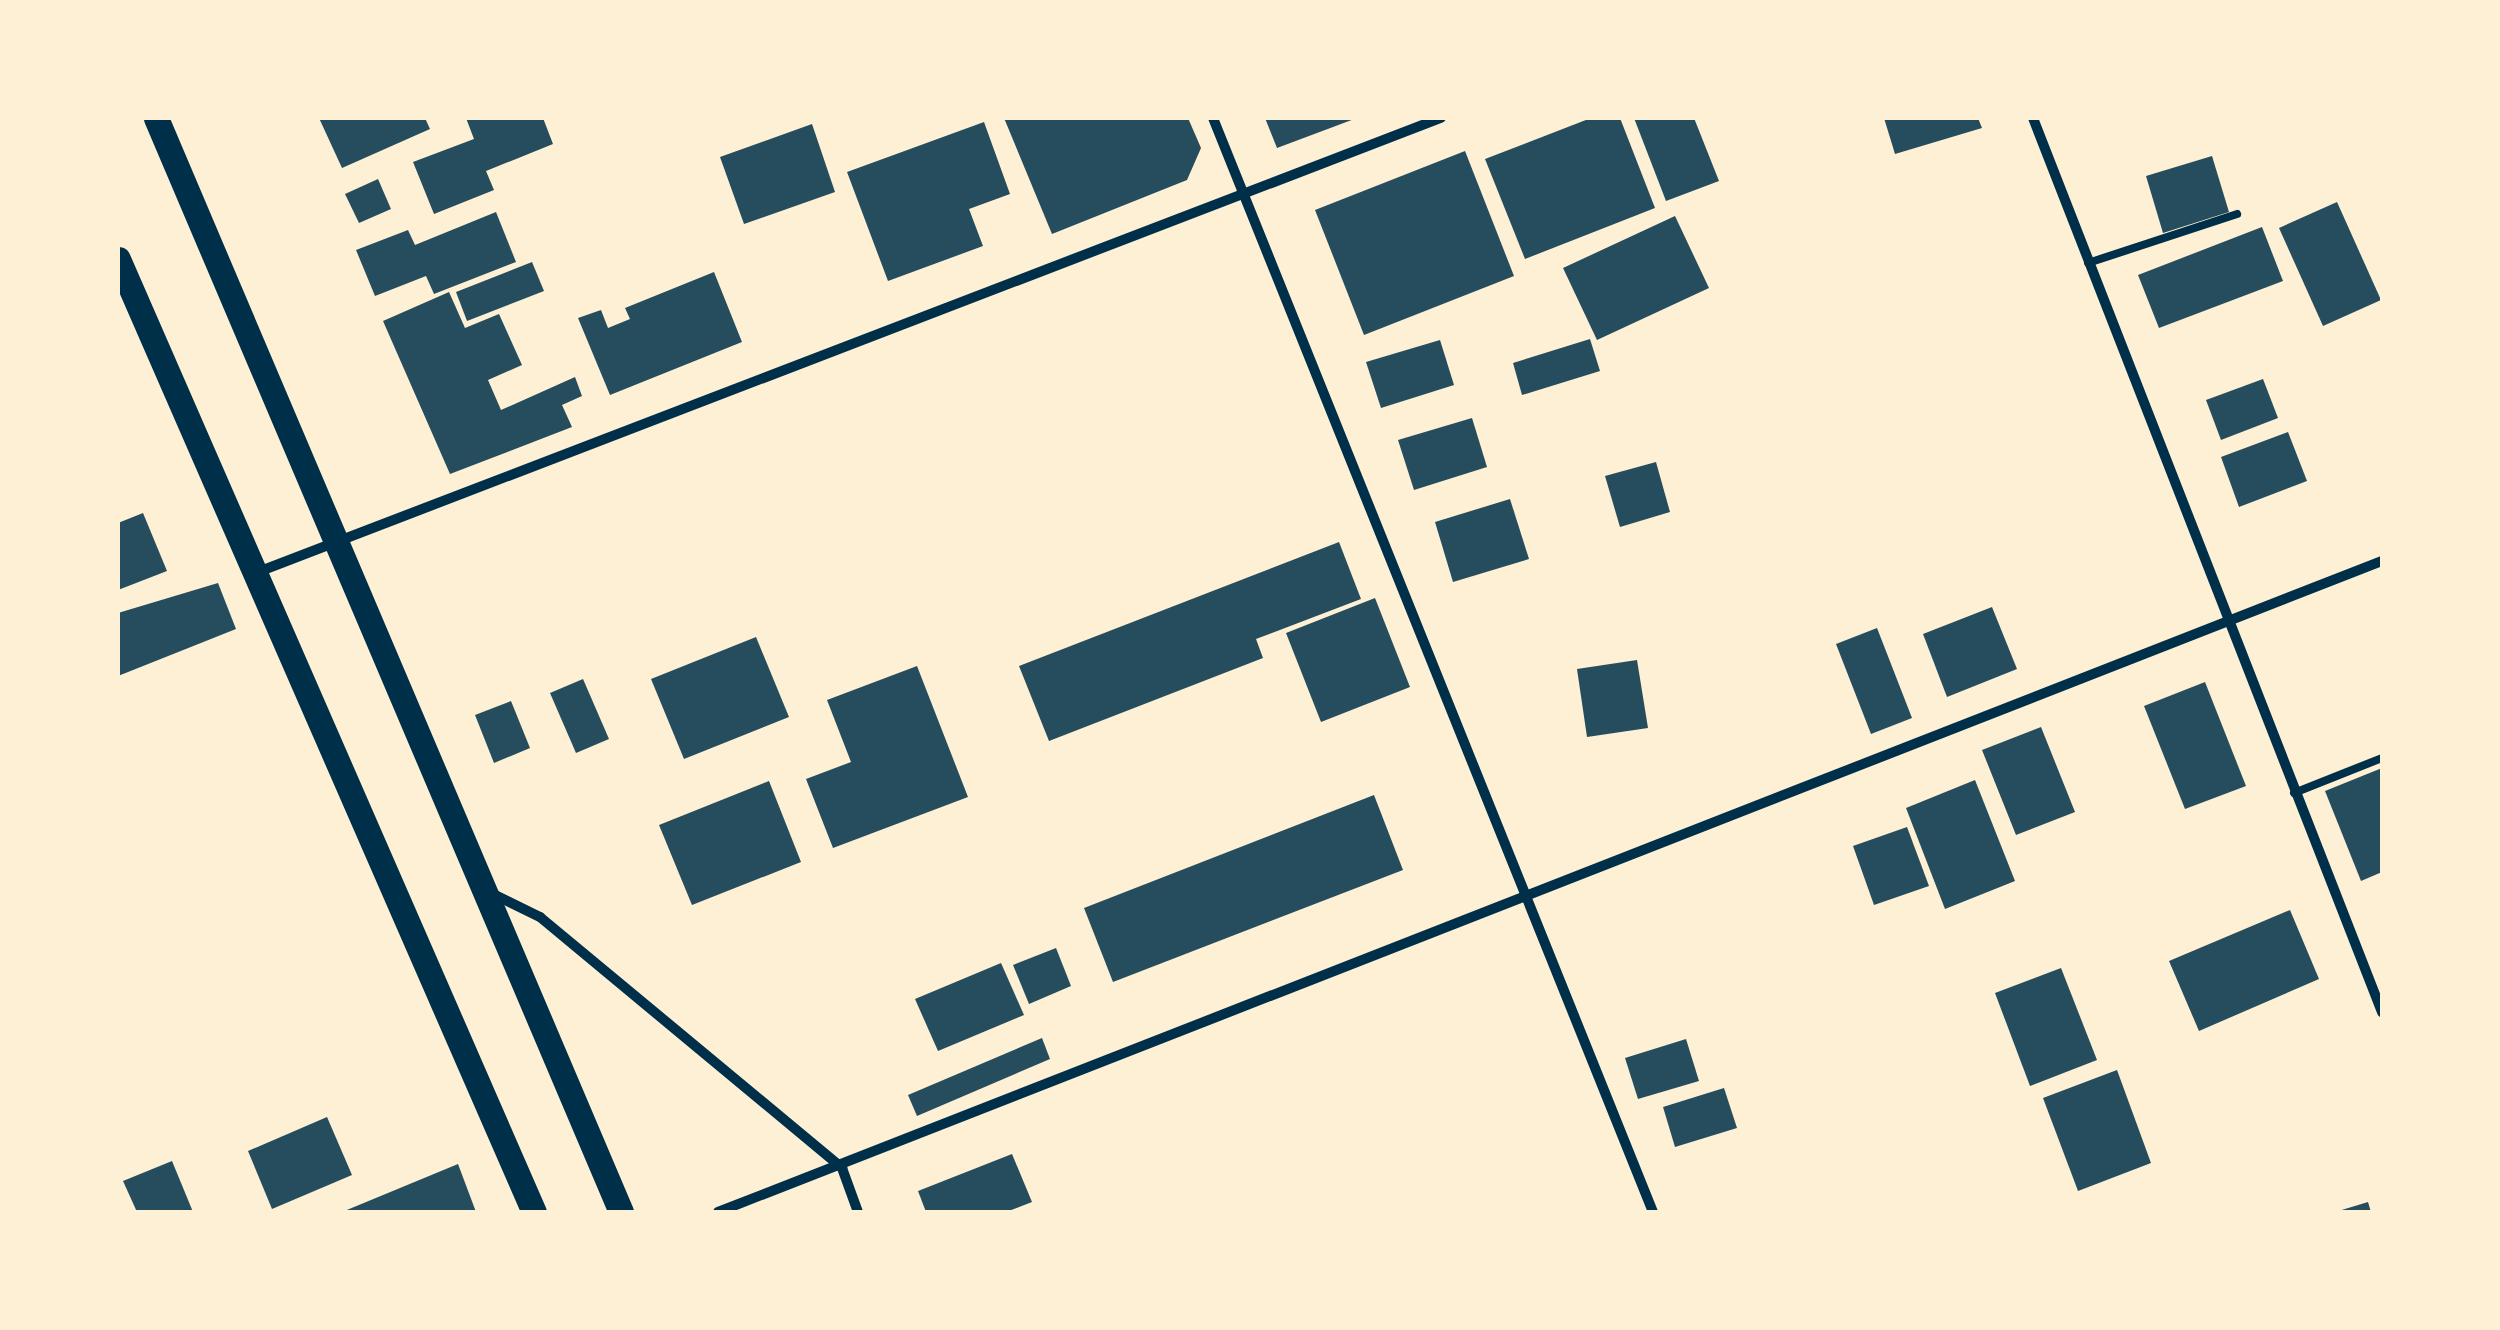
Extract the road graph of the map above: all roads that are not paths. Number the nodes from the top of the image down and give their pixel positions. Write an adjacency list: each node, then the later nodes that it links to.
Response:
1 (156, 118): 9 (main road)
2 (1212, 118): 5 (street)
3 (1442, 118): 5 (street)
4 (2032, 118): 8 (street)
5 (1240, 194): 9 (street); 16 (street)
6 (2237, 214): 8 (lane)
7 (118, 258): 11 (main road)
8 (2088, 263): 12 (street)
9 (337, 542): 11 (street); 15 (main road)
10 (2382, 561): 12 (street)
11 (258, 572): 19 (main road)
12 (2227, 624): 14 (street); 16 (street)
13 (2382, 758): 14 (lane)
14 (2294, 793): 17 (street)
15 (478, 886): 18 (street); 20 (main road)
16 (1529, 889): 18 (street); 23 (street)
17 (2382, 1012)
18 (842, 1168): 21 (street); 22 (street)
19 (534, 1212)
20 (621, 1212)
21 (718, 1212)
22 (858, 1212)
23 (1654, 1212)

